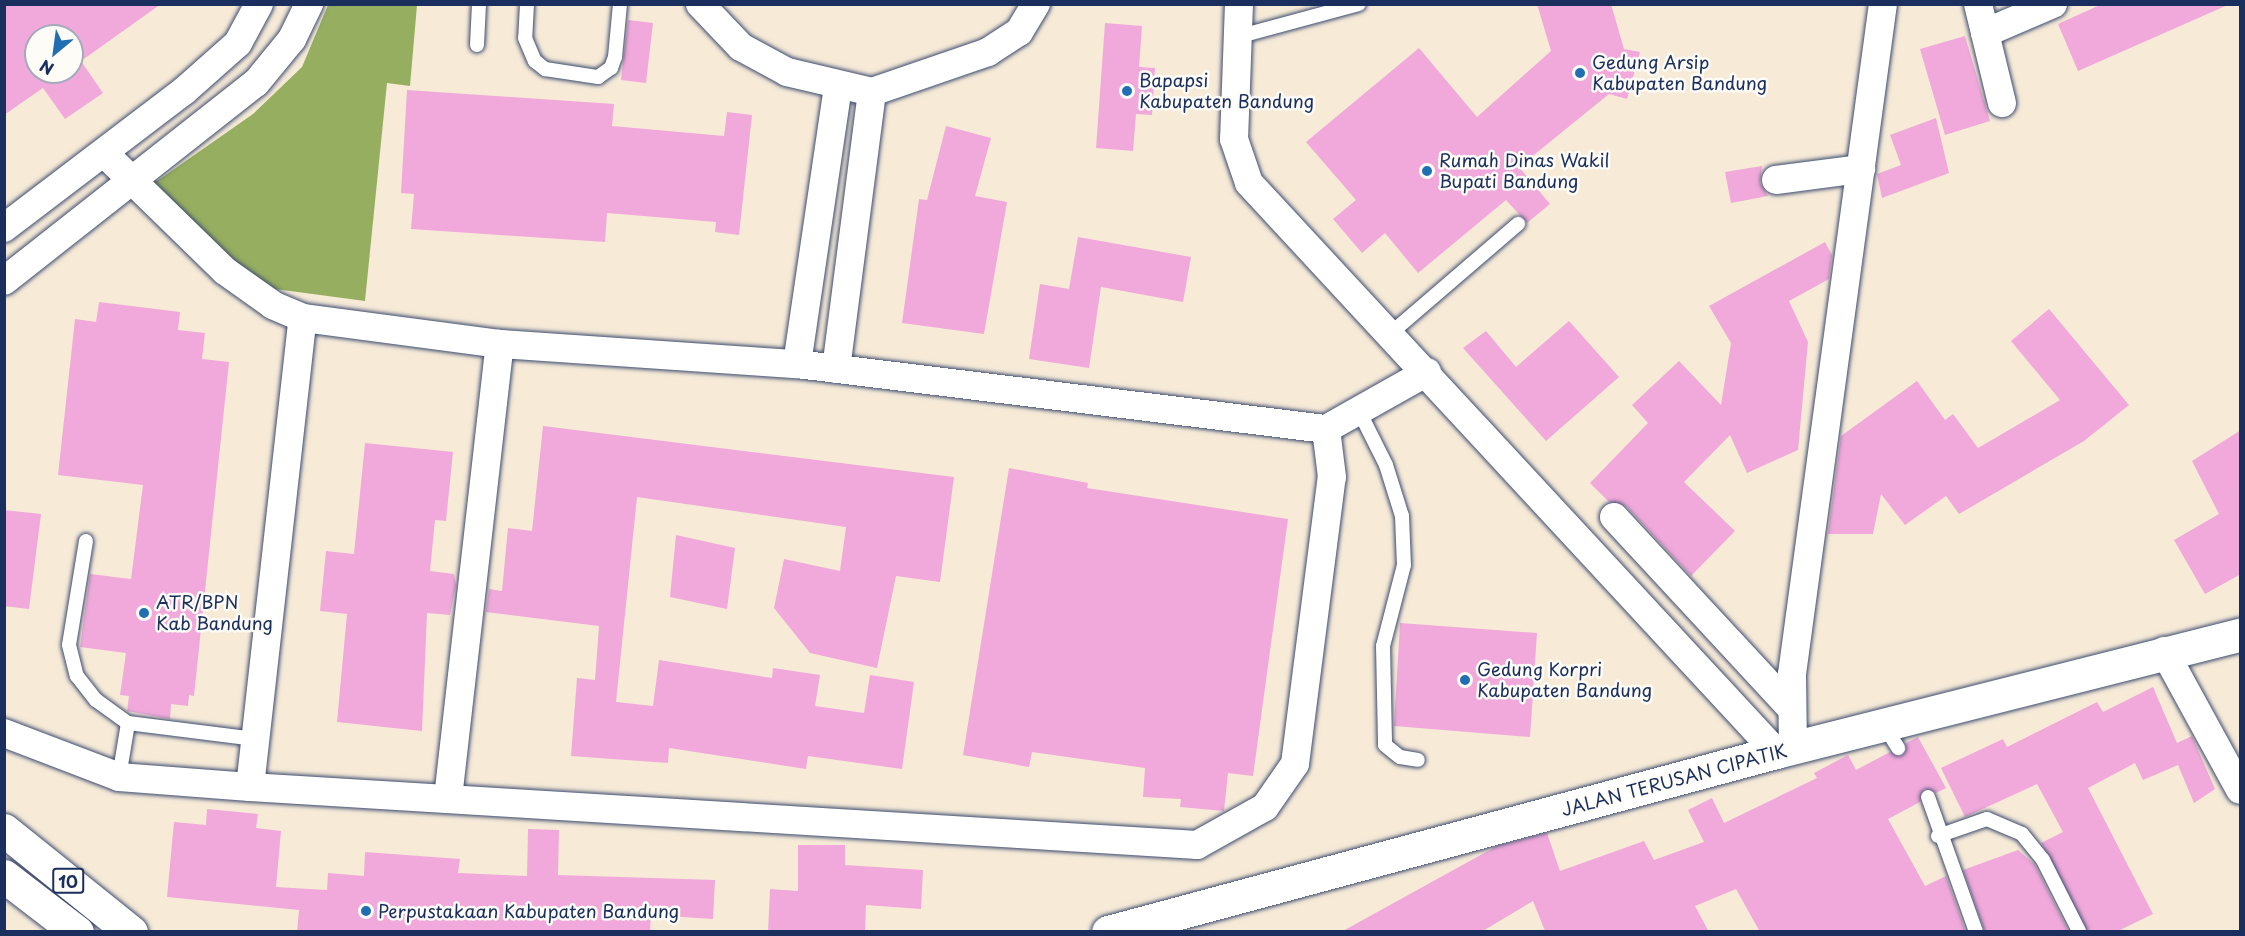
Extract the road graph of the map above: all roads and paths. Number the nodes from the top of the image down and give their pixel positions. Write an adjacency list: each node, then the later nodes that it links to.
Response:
1 (259, 4): 19 (street)
2 (309, 4): 22 (street)
3 (479, 4): 15 (lane)
4 (527, 4): 5 (lane)
5 (620, 4)
6 (700, 4): 16 (street)
7 (1036, 4): 17 (street)
8 (1239, 4): 14 (street)
9 (1359, 4): 14 (lane)
10 (1883, 4): 20 (street)
11 (1978, 4): 13 (street)
12 (2053, 4): 13 (street)
13 (1984, 33): 18 (street)
14 (1237, 37): 27 (street)
15 (477, 45)
16 (838, 87): 17 (street); 29 (street)
17 (872, 92): 30 (street)
18 (2002, 103)
19 (105, 154): 22 (street); 24 (street)
20 (1862, 169): 21 (street); 38 (street)
21 (1776, 180)
22 (130, 183): 25 (street); 26 (street)
23 (1518, 224): 27 (lane)
24 (4, 228)
25 (4, 282)
26 (303, 318): 28 (street); 41 (street)
27 (1390, 334): 31 (street)
28 (500, 344): 29 (street); 48 (street)
29 (798, 364): 30 (street)
30 (836, 369): 33 (street)
31 (1427, 372): 32 (street); 42 (street)
32 (1360, 413): 33 (street); 43 (lane)
33 (1326, 429): 48 (street)
34 (1614, 517): 38 (street)
35 (86, 540): 39 (lane)
36 (2241, 635): 37 (main road, JALAN TERUSAN CIPATIK)
37 (2164, 651): 42 (main road, JALAN TERUSAN CIPATIK); 46 (street)
38 (1790, 707): 42 (street)
39 (128, 723): 41 (lane); 44 (lane)
40 (4, 733): 44 (street)
41 (255, 739): 45 (street)
42 (1784, 750): 55 (main road, JALAN TERUSAN CIPATIK)
43 (1418, 760)
44 (119, 777): 45 (street)
45 (250, 787): 48 (street)
46 (2241, 790)
47 (1928, 797): 50 (lane)
48 (448, 798)
49 (4, 830): 52 (main road, 10)
50 (1938, 836): 53 (lane); 56 (lane)
51 (4, 876): 54 (main road, 10)
52 (119, 928)
53 (2079, 931)
54 (77, 932)
55 (1108, 932)
56 (1976, 932)

